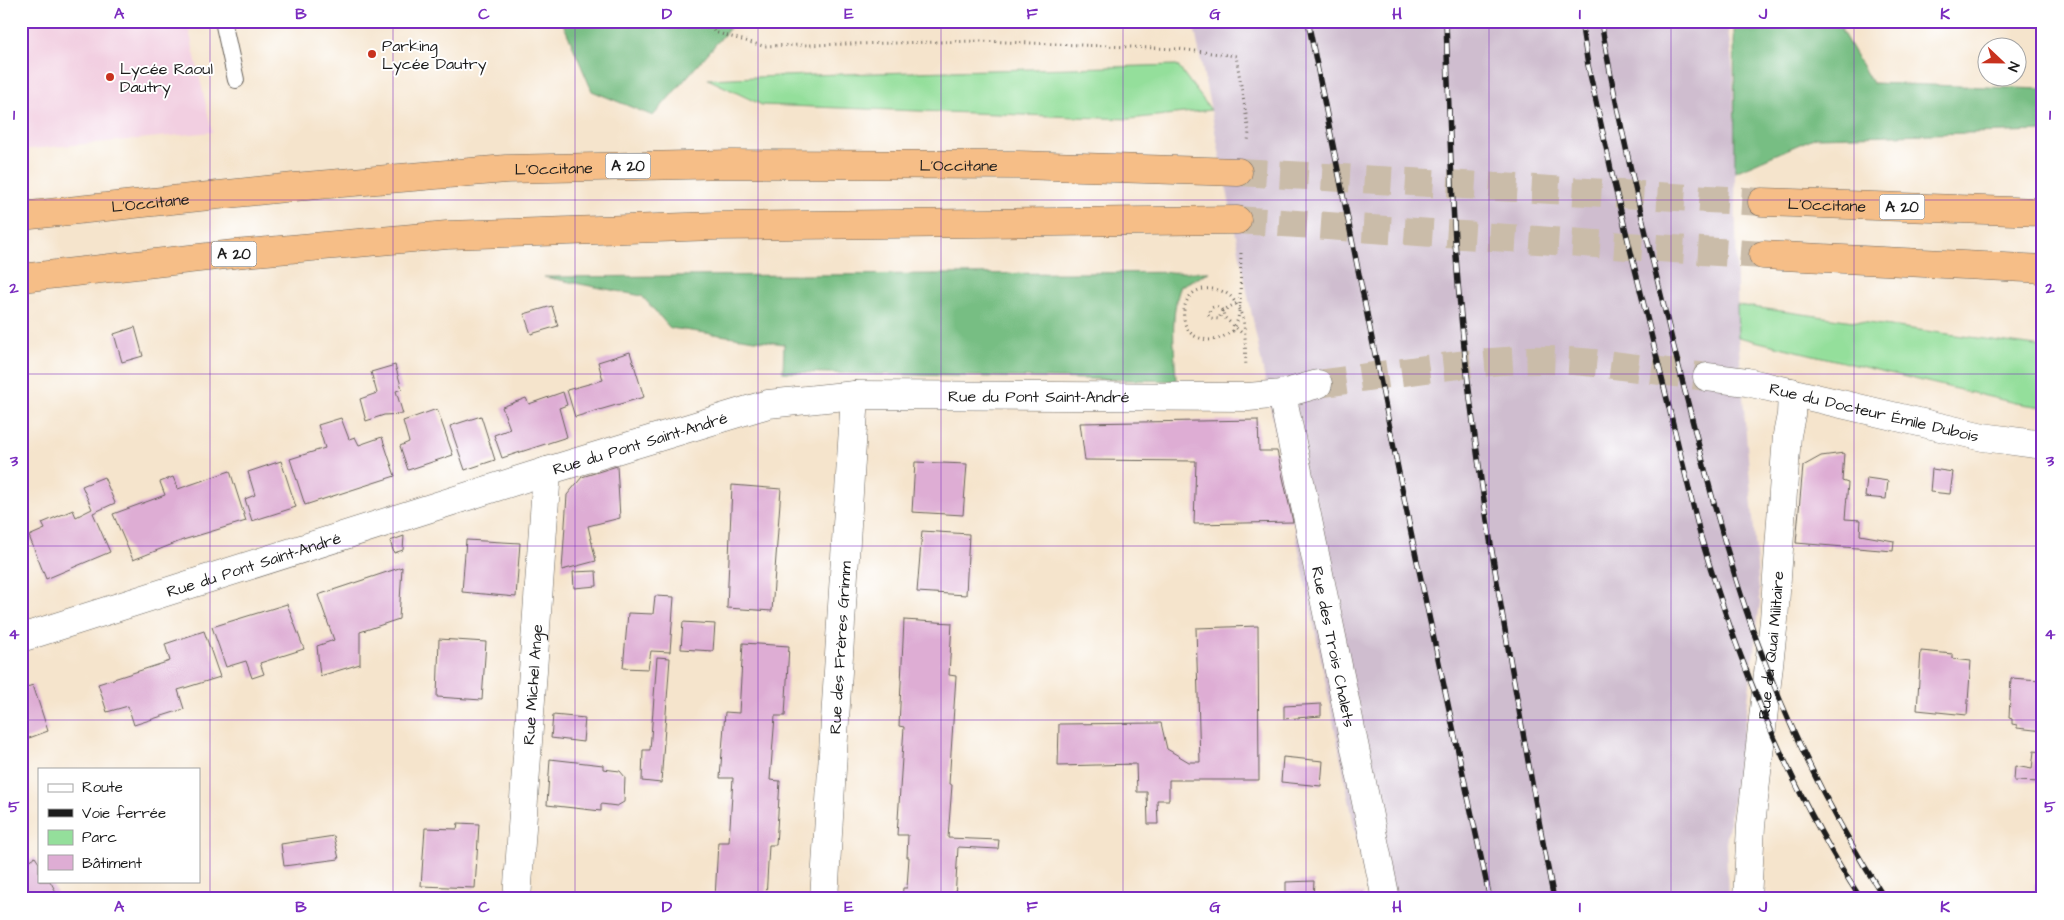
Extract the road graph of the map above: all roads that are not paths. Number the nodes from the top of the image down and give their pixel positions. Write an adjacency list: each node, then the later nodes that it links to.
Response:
1 (223, 21): 2 (lane)
2 (236, 80)
3 (1238, 172): 6 (highway, L'Occitane / A 20)
4 (1762, 202): 5 (highway, L'Occitane / A 20)
5 (2043, 212)
6 (21, 216)
7 (1236, 220): 10 (highway, A 20)
8 (1763, 255): 9 (highway)
9 (2043, 269)
10 (21, 278)
11 (1707, 378): 13 (street, Rue du Docteur Émile Dubois)
12 (1318, 384): 14 (street, Rue du Pont Saint-André)
13 (1792, 392): 16 (street, Rue du Docteur Émile Dubois); 22 (street, Rue du Quai Militaire)
14 (1282, 394): 15 (street, Rue du Pont Saint-André); 21 (street, Rue des Trois Chalets)
15 (855, 395): 17 (street, Rue du Pont Saint-André); 20 (street, Rue des Frères Grimm)
16 (2043, 445)
17 (547, 471): 18 (street, Rue du Pont Saint-André); 19 (street, Rue Michel Ange)
18 (21, 638)
19 (517, 899)
20 (824, 899)
21 (1386, 899)
22 (1746, 899)

